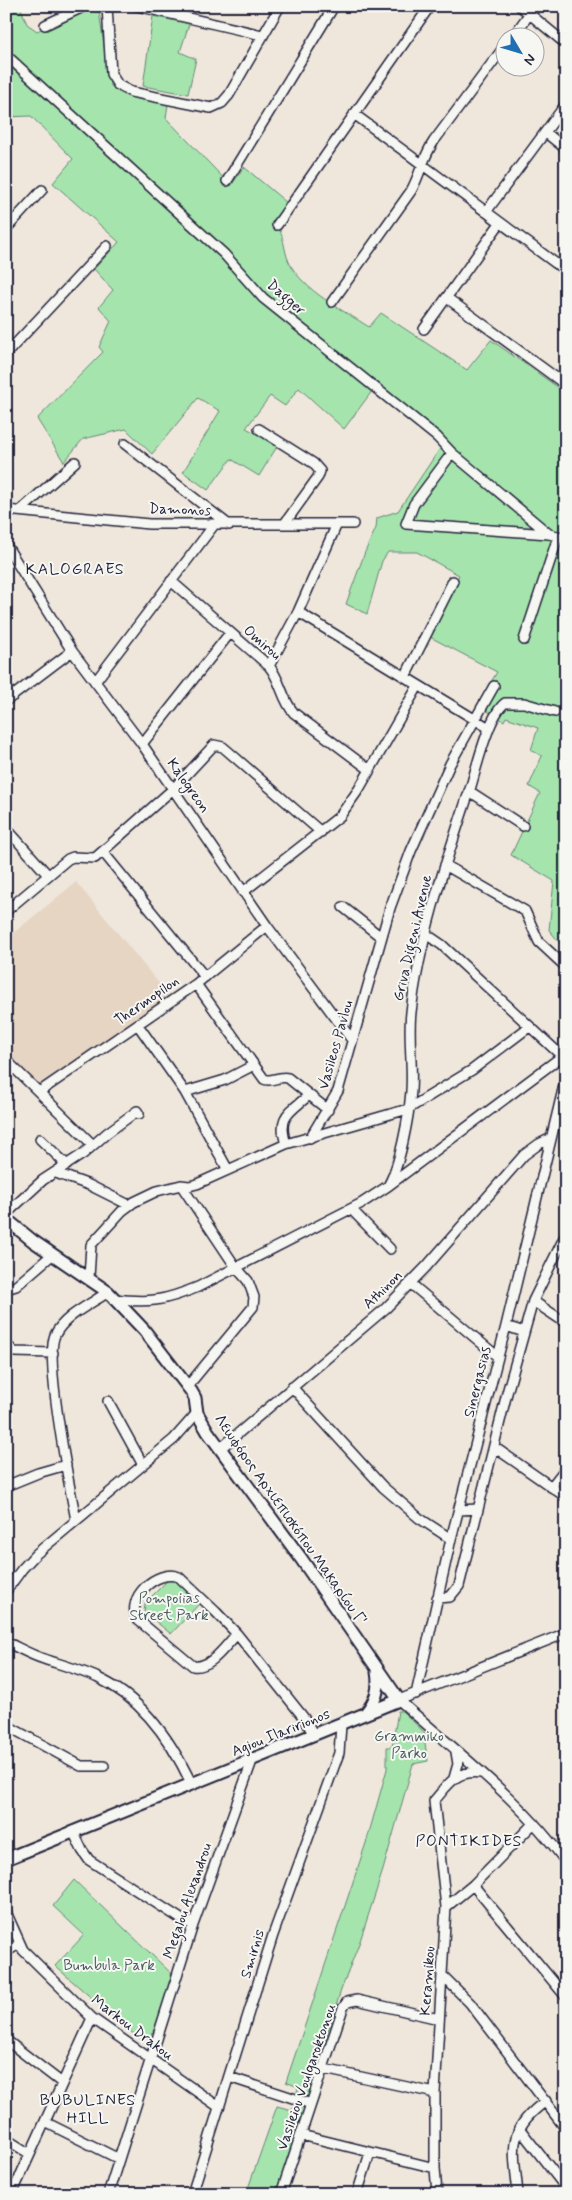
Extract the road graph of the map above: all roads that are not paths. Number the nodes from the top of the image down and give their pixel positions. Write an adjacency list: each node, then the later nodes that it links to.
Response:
1 (85, 6): 9 (street)
2 (107, 6): 11 (street)
3 (136, 6): 11 (street)
4 (280, 6): 11 (street)
5 (334, 6): 20 (street)
6 (430, 6): 16 (street)
7 (520, 6): 8 (street)
8 (532, 10): 10 (street); 12 (street)
9 (45, 25)
10 (519, 28)
11 (262, 35)
12 (566, 44)
13 (6, 56): 35 (street, Dagger)
14 (494, 60): 19 (street)
15 (566, 104): 17 (street)
16 (354, 114): 19 (street); 24 (street)
17 (545, 132): 18 (street); 22 (street)
18 (566, 148)
19 (422, 164): 22 (street); 29 (street)
20 (227, 181)
21 (42, 190): 25 (street)
22 (486, 212): 23 (street)
23 (500, 223): 27 (street); 28 (street)
24 (277, 225)
25 (6, 229)
26 (107, 246): 31 (street)
27 (566, 271)
28 (447, 298): 30 (street); 32 (street)
29 (332, 302)
30 (424, 329)
31 (6, 354)
32 (566, 385)
33 (259, 428): 39 (street)
34 (125, 444): 43 (street)
35 (452, 453): 44 (street, Dagger); 44 (street)
36 (75, 462): 38 (street)
37 (6, 510): 38 (street, Damonos)
38 (20, 511): 42 (street, Damonos)
39 (285, 523): 40 (street, Damonos); 43 (street, Damonos)
40 (337, 524): 41 (street, Damonos); 49 (street)
41 (353, 524)
42 (214, 525): 43 (street, Damonos); 48 (street)
43 (229, 525)
44 (549, 534): 45 (street, Dagger)
45 (562, 538): 51 (street)
46 (6, 545): 52 (street, Kalogreon)
47 (453, 580): 54 (street)
48 (171, 581): 50 (street, Omirou); 55 (street)
49 (298, 612): 53 (street); 54 (street)
50 (230, 633): 53 (street, Omirou); 63 (street)
51 (524, 640)
52 (72, 652): 55 (street, Kalogreon); 59 (street)
53 (269, 666): 64 (street, Omirou)
54 (405, 677): 56 (street)
55 (95, 682): 63 (street, Kalogreon)
56 (418, 686): 61 (street); 64 (street)
57 (494, 686): 61 (street, Vasileos Pavlou)
58 (6, 687): 59 (street)
59 (10, 699)
60 (555, 712): 62 (street, Griva Digeni Avenue)
61 (474, 720): 62 (street); 78 (street, Vasileos Pavlou)
62 (489, 728): 66 (street, Griva Digeni Avenue)
63 (142, 744): 65 (street, Kalogreon)
64 (370, 770): 69 (street)
65 (173, 789): 69 (street); 70 (street); 73 (street, Kalogreon)
66 (469, 791): 67 (street); 71 (street, Griva Digeni Avenue)
67 (523, 826)
68 (6, 828): 72 (street)
69 (321, 832): 73 (street)
70 (103, 852): 72 (street); 80 (street)
71 (444, 865): 77 (street, Griva Digeni Avenue); 79 (street)
72 (48, 875): 75 (street)
73 (244, 892): 76 (street, Kalogreon)
74 (343, 907): 78 (street)
75 (6, 911)
76 (266, 926): 80 (street, Thermopilon); 84 (street, Kalogreon)
77 (426, 934): 83 (street); 92 (street, Griva Digeni Avenue)
78 (381, 938): 84 (street, Vasileos Pavlou)
79 (566, 967)
80 (205, 977): 81 (street, Thermopilon)
81 (196, 984): 82 (street, Thermopilon); 87 (street)
82 (138, 1025): 89 (street, Thermopilon); 90 (street)
83 (529, 1027): 85 (street); 92 (street)
84 (352, 1040): 93 (street, Vasileos Pavlou)
85 (564, 1059): 104 (street)
86 (6, 1060): 89 (street)
87 (254, 1065): 90 (street); 91 (street)
88 (566, 1077): 97 (street, Sinergasias)
89 (39, 1092): 99 (street)
90 (185, 1092): 101 (street)
91 (309, 1095): 93 (street); 98 (street)
92 (408, 1109): 96 (street); 104 (street, Griva Digeni Avenue)
93 (328, 1110): 96 (street, Vasileos Pavlou)
94 (139, 1114): 99 (street)
95 (40, 1138): 100 (street)
96 (310, 1138): 98 (street)
97 (549, 1139): 114 (street, Athinon); 119 (street, Sinergasias)
98 (286, 1144): 101 (street)
99 (93, 1146): 100 (street)
100 (67, 1166): 102 (street)
101 (228, 1170): 103 (street)
102 (56, 1173): 105 (street); 107 (street)
103 (181, 1185): 105 (street); 112 (street)
104 (388, 1186): 106 (street)
105 (129, 1205): 113 (street)
106 (351, 1209): 110 (street); 112 (street)
107 (6, 1214)
108 (6, 1219): 111 (street, Λεωφόρος Αρχιεπισκόπου Μακαρίου Γ')
109 (566, 1234): 117 (street)
110 (390, 1250)
111 (52, 1254): 113 (street, Λεωφόρος Αρχιεπισκόπου Μακαρίου Γ'); 115 (street)
112 (235, 1266): 116 (street); 124 (street)
113 (89, 1278): 116 (street, Λεωφόρος Αρχιεπισκόπου Μακαρίου Γ')
114 (410, 1283): 123 (street); 125 (street, Athinon)
115 (6, 1289)
116 (111, 1295): 122 (street); 124 (street, Λεωφόρος Αρχιεπισκόπου Μακαρίου Γ')
117 (533, 1301): 118 (street); 120 (street)
118 (566, 1323)
119 (506, 1326): 120 (street); 123 (street, Sinergasias)
120 (524, 1332): 128 (street)
121 (7, 1346): 122 (street)
122 (52, 1353): 130 (street)
123 (498, 1357): 137 (street, Sinergasias)
124 (187, 1387): 127 (street, Λεωφόρος Αρχιεπισκόπου Μακαρίου Γ')
125 (292, 1387): 129 (street, Athinon); 139 (street)
126 (108, 1401): 131 (street)
127 (197, 1413): 129 (street, Λεωφόρος Αρχιεπισκόπου Μακαρίου Γ'); 131 (street)
128 (494, 1447): 134 (street); 136 (street)
129 (221, 1448): 145 (street, Λεωφόρος Αρχιεπισκόπου Μακαρίου Γ')
130 (66, 1465): 133 (street); 138 (street)
131 (143, 1465): 138 (street)
132 (566, 1468): 134 (street)
133 (6, 1486)
134 (551, 1487): 135 (street)
135 (566, 1497)
136 (478, 1509): 137 (street); 141 (street)
137 (459, 1510): 139 (street, Sinergasias)
138 (76, 1520): 140 (street)
139 (451, 1538): 141 (street, Sinergasias)
140 (6, 1591)
141 (437, 1598): 146 (street, Sinergasias)
142 (566, 1633): 146 (street, Agiou Ilaririonos)
143 (237, 1634): 143 (street); 151 (street)
144 (6, 1642): 157 (street)
145 (377, 1670): 147 (street, Λεωφόρος Αρχιεπισκόπου Μακαρίου Γ'); 148 (street)
146 (416, 1694): 147 (street, Agiou Ilaririonos)
147 (399, 1700): 148 (street, Agiou Ilaririonos); 152 (street)
148 (363, 1716): 150 (street, Agiou Ilaririonos)
149 (6, 1725): 154 (street)
150 (341, 1725): 151 (street, Agiou Ilaririonos); 175 (street, Smirnis)
151 (314, 1734): 153 (street, Agiou Ilaririonos)
152 (456, 1752): 155 (street); 156 (street)
153 (252, 1760): 157 (street, Agiou Ilaririonos); 165 (street, Megalou Alexandrou)
154 (104, 1766)
155 (480, 1773): 156 (street); 158 (street)
156 (454, 1778): 163 (street, Keramikou)
157 (192, 1784): 159 (street, Agiou Ilaririonos)
158 (534, 1823): 161 (street); 162 (street)
159 (73, 1831): 160 (street, Agiou Ilaririonos); 165 (street)
160 (6, 1859)
161 (566, 1862)
162 (473, 1885): 163 (street); 169 (street)
163 (446, 1907): 168 (street, Keramikou)
164 (6, 1912): 166 (street, Markou Drakou)
165 (193, 1925): 173 (street, Megalou Alexandrou)
166 (19, 1944): 167 (street); 170 (street, Markou Drakou)
167 (6, 1952)
168 (443, 1976): 171 (street, Keramikou); 178 (street)
169 (566, 1997)
170 (92, 2018): 173 (street, Markou Drakou); 176 (street)
171 (439, 2018): 174 (street, Vasileiou Voulgaroktonou); 177 (street, Keramikou)
172 (6, 2040): 176 (street)
173 (151, 2061): 180 (street, Markou Drakou); 188 (street, Megalou Alexandrou)
174 (324, 2069): 177 (street); 179 (street, Vasileiou Voulgaroktonou)
175 (229, 2077): 179 (street); 180 (street, Smirnis)
176 (62, 2082): 181 (street)
177 (435, 2093): 189 (street, Keramikou)
178 (546, 2101): 182 (street); 183 (street)
179 (311, 2104): 184 (street, Vasileiou Voulgaroktonou)
180 (219, 2107): 193 (street, Smirnis)
181 (45, 2122): 187 (street); 188 (street)
182 (519, 2128): 190 (street); 197 (street)
183 (566, 2129)
184 (302, 2135): 186 (street); 194 (street, Vasileiou Voulgaroktonou)
185 (6, 2139): 187 (street)
186 (370, 2153): 189 (street); 195 (street)
187 (30, 2154): 191 (street)
188 (119, 2159): 192 (street, Megalou Alexandrou)
189 (435, 2168): 196 (street, Keramikou)
190 (566, 2188)
191 (12, 2194)
192 (108, 2194)
193 (192, 2194)
194 (281, 2194)
195 (357, 2194)
196 (437, 2194)
197 (518, 2194)

